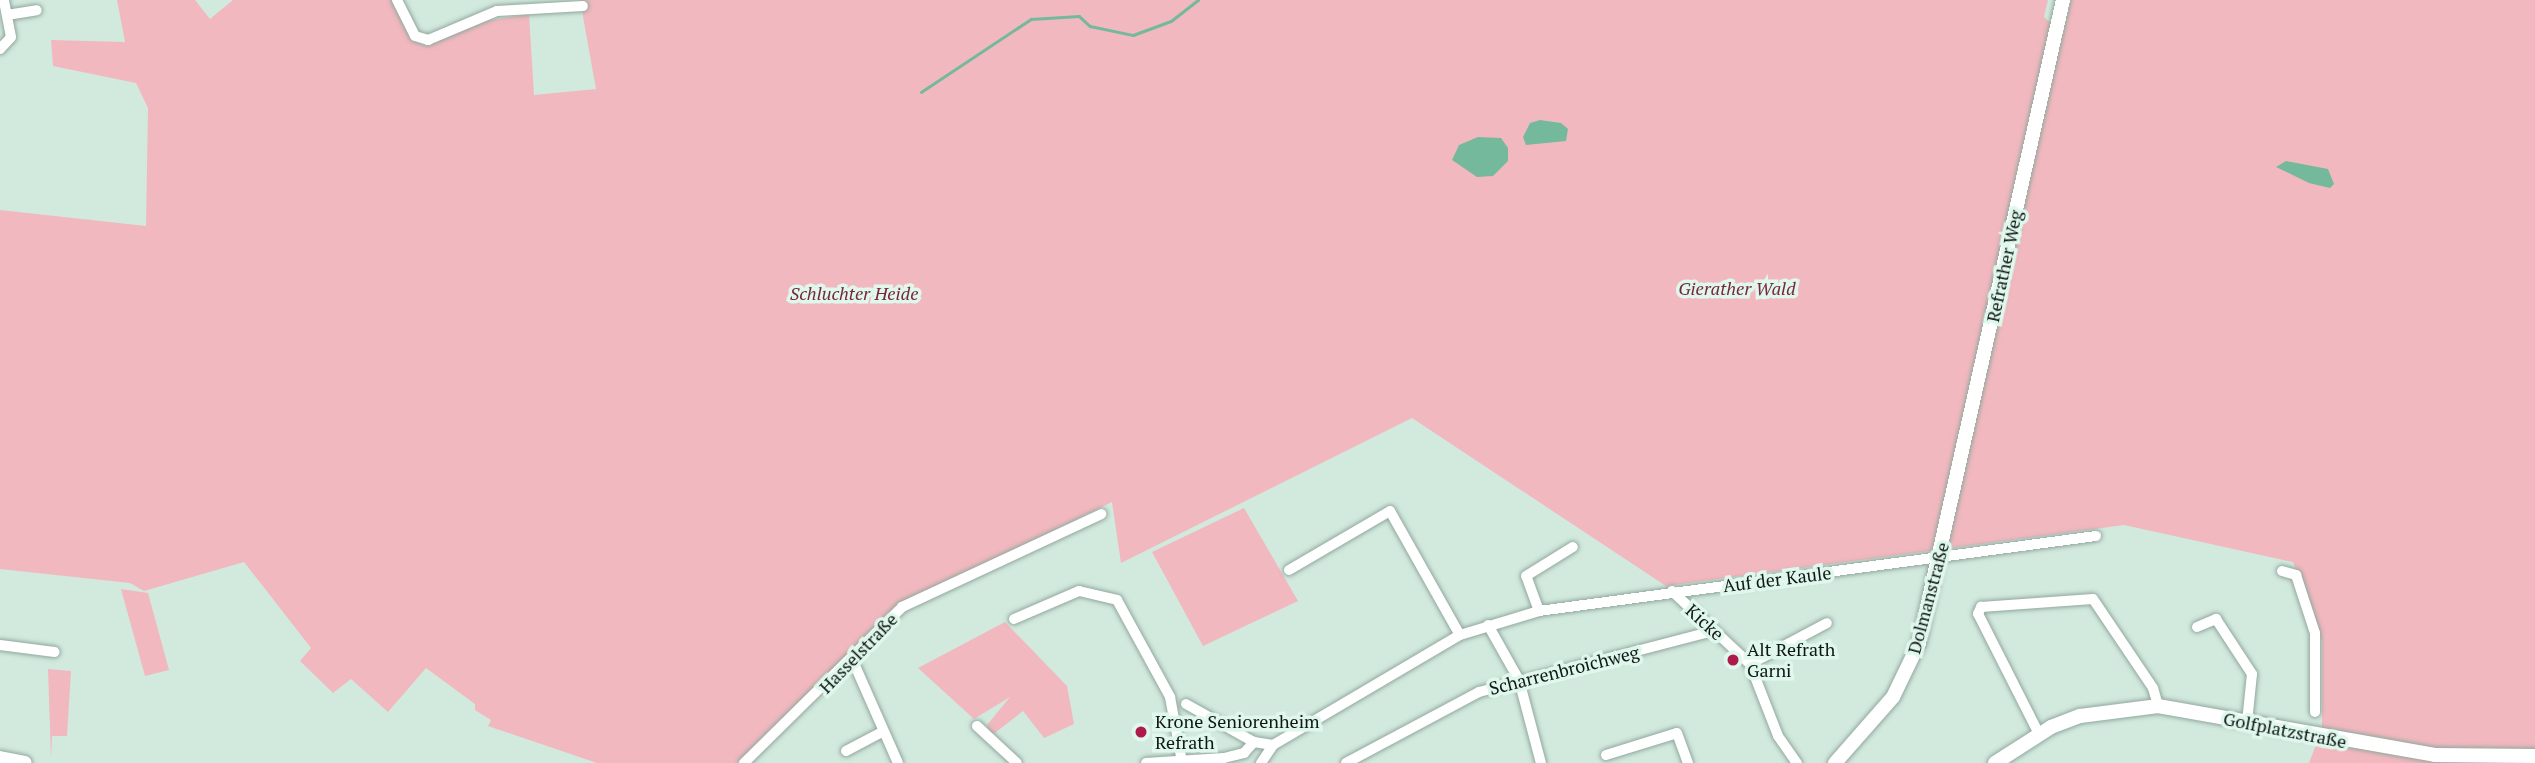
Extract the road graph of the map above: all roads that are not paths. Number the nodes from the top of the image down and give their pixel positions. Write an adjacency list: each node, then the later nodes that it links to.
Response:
1 (4, 0): 6 (street)
2 (397, 0): 4 (street)
3 (2063, 0): 9 (main road, Refrather Weg)
4 (583, 6)
5 (37, 10): 6 (street)
6 (7, 15): 7 (street)
7 (0, 49)
8 (1101, 514): 25 (street, Hasselstraße)
9 (1945, 532): 12 (main road, Dolmanstraße)
10 (2096, 536): 12 (street, Auf der Kaule)
11 (1573, 547): 16 (street)
12 (1939, 557): 15 (street, Auf der Kaule); 41 (main road, Dolmanstraße)
13 (1289, 569): 22 (street)
14 (2282, 570): 30 (street)
15 (1672, 591): 16 (street, Auf der Kaule); 21 (street, Kicke)
16 (1539, 611): 19 (street, Auf der Kaule)
17 (1014, 619): 42 (street)
18 (1828, 623): 26 (street)
19 (1488, 625): 22 (street, Auf der Kaule); 27 (street)
20 (2197, 626): 31 (street)
21 (1714, 631): 26 (street, Kicke); 27 (street, Scharrenbroichweg)
22 (1461, 635): 36 (street, Auf der Kaule)
23 (0, 645): 24 (street)
24 (55, 652)
25 (853, 661): 33 (street); 44 (street, Hasselstraße)
26 (1750, 664): 52 (street, Kicke)
27 (1519, 680): 49 (street, Scharrenbroichweg); 50 (street)
28 (1186, 704): 35 (street)
29 (2158, 706): 31 (main road, Golfplatzstraße); 34 (main road, Golfplatzstraße); 34 (street)
30 (2315, 712)
31 (2247, 722): 39 (main road, Golfplatzstraße)
32 (977, 726): 46 (street)
33 (882, 732): 37 (street); 45 (street)
34 (2039, 734): 53 (main road, Golfplatzstraße)
35 (1254, 742): 36 (street); 42 (street)
36 (1273, 745): 48 (street, Auf der Kaule)
37 (846, 751)
38 (1606, 755): 51 (street)
39 (2535, 757)
40 (0, 758): 43 (main road)
41 (1841, 760)
42 (1182, 762): 47 (street)
43 (25, 763)
44 (744, 763)
45 (898, 763)
46 (1017, 763)
47 (1146, 763)
48 (1261, 763)
49 (1346, 763)
50 (1541, 763)
51 (1688, 763)
52 (1797, 763)
53 (1995, 763)

